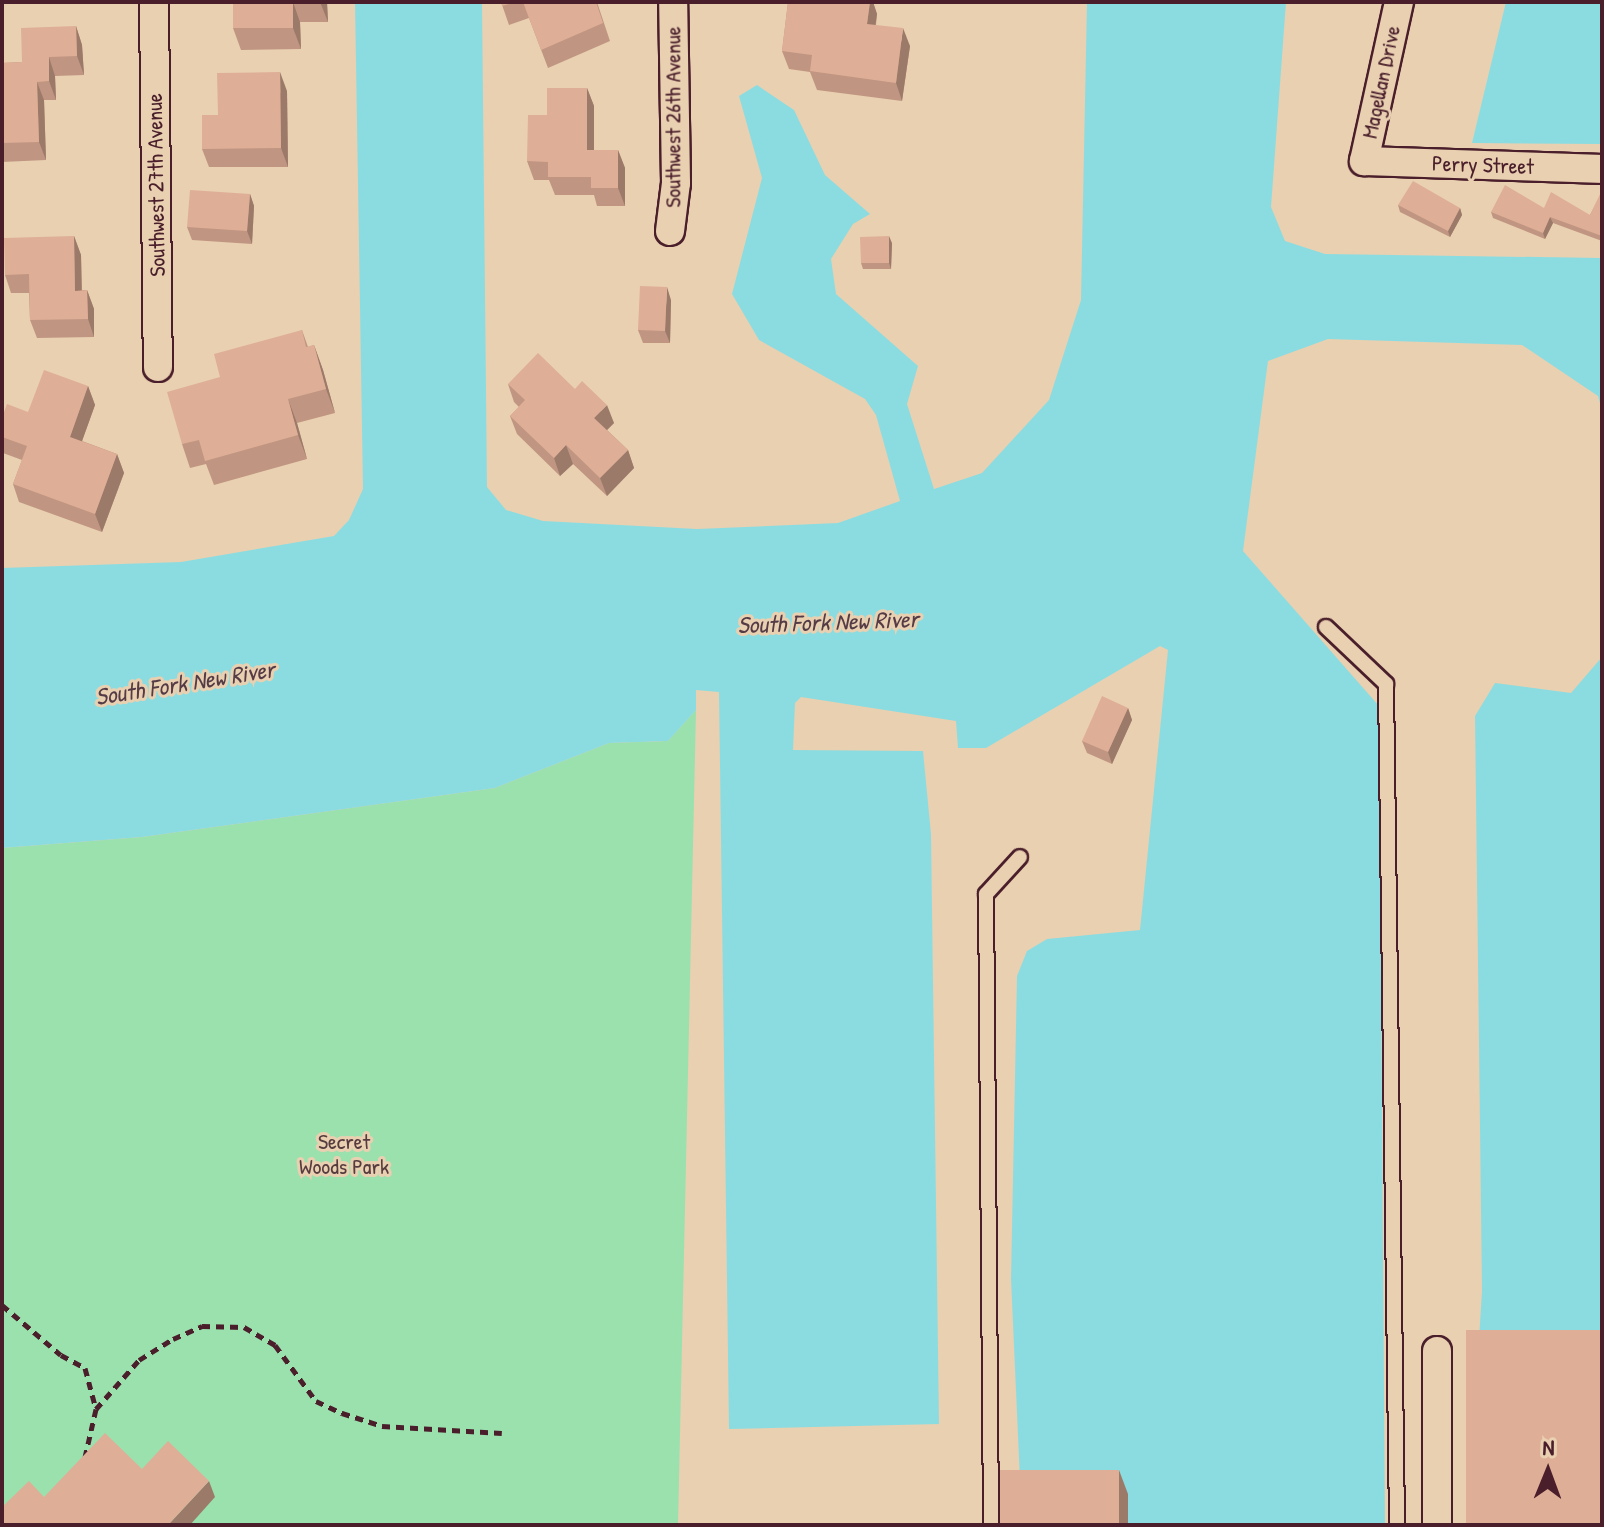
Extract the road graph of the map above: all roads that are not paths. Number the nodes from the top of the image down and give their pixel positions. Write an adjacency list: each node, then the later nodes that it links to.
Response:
1 (154, 2): 7 (street, Southwest 27th Avenue)
2 (673, 2): 6 (street, Southwest 26th Avenue)
3 (1399, 2): 4 (street, Magellan Drive)
4 (1364, 161): 5 (street, Perry Street)
5 (1602, 169)
6 (670, 231)
7 (158, 367)
8 (1326, 627): 12 (lane)
9 (1020, 857): 11 (lane)
10 (1437, 1351): 13 (street)
11 (991, 1525)
12 (1397, 1525)
13 (1437, 1525)

